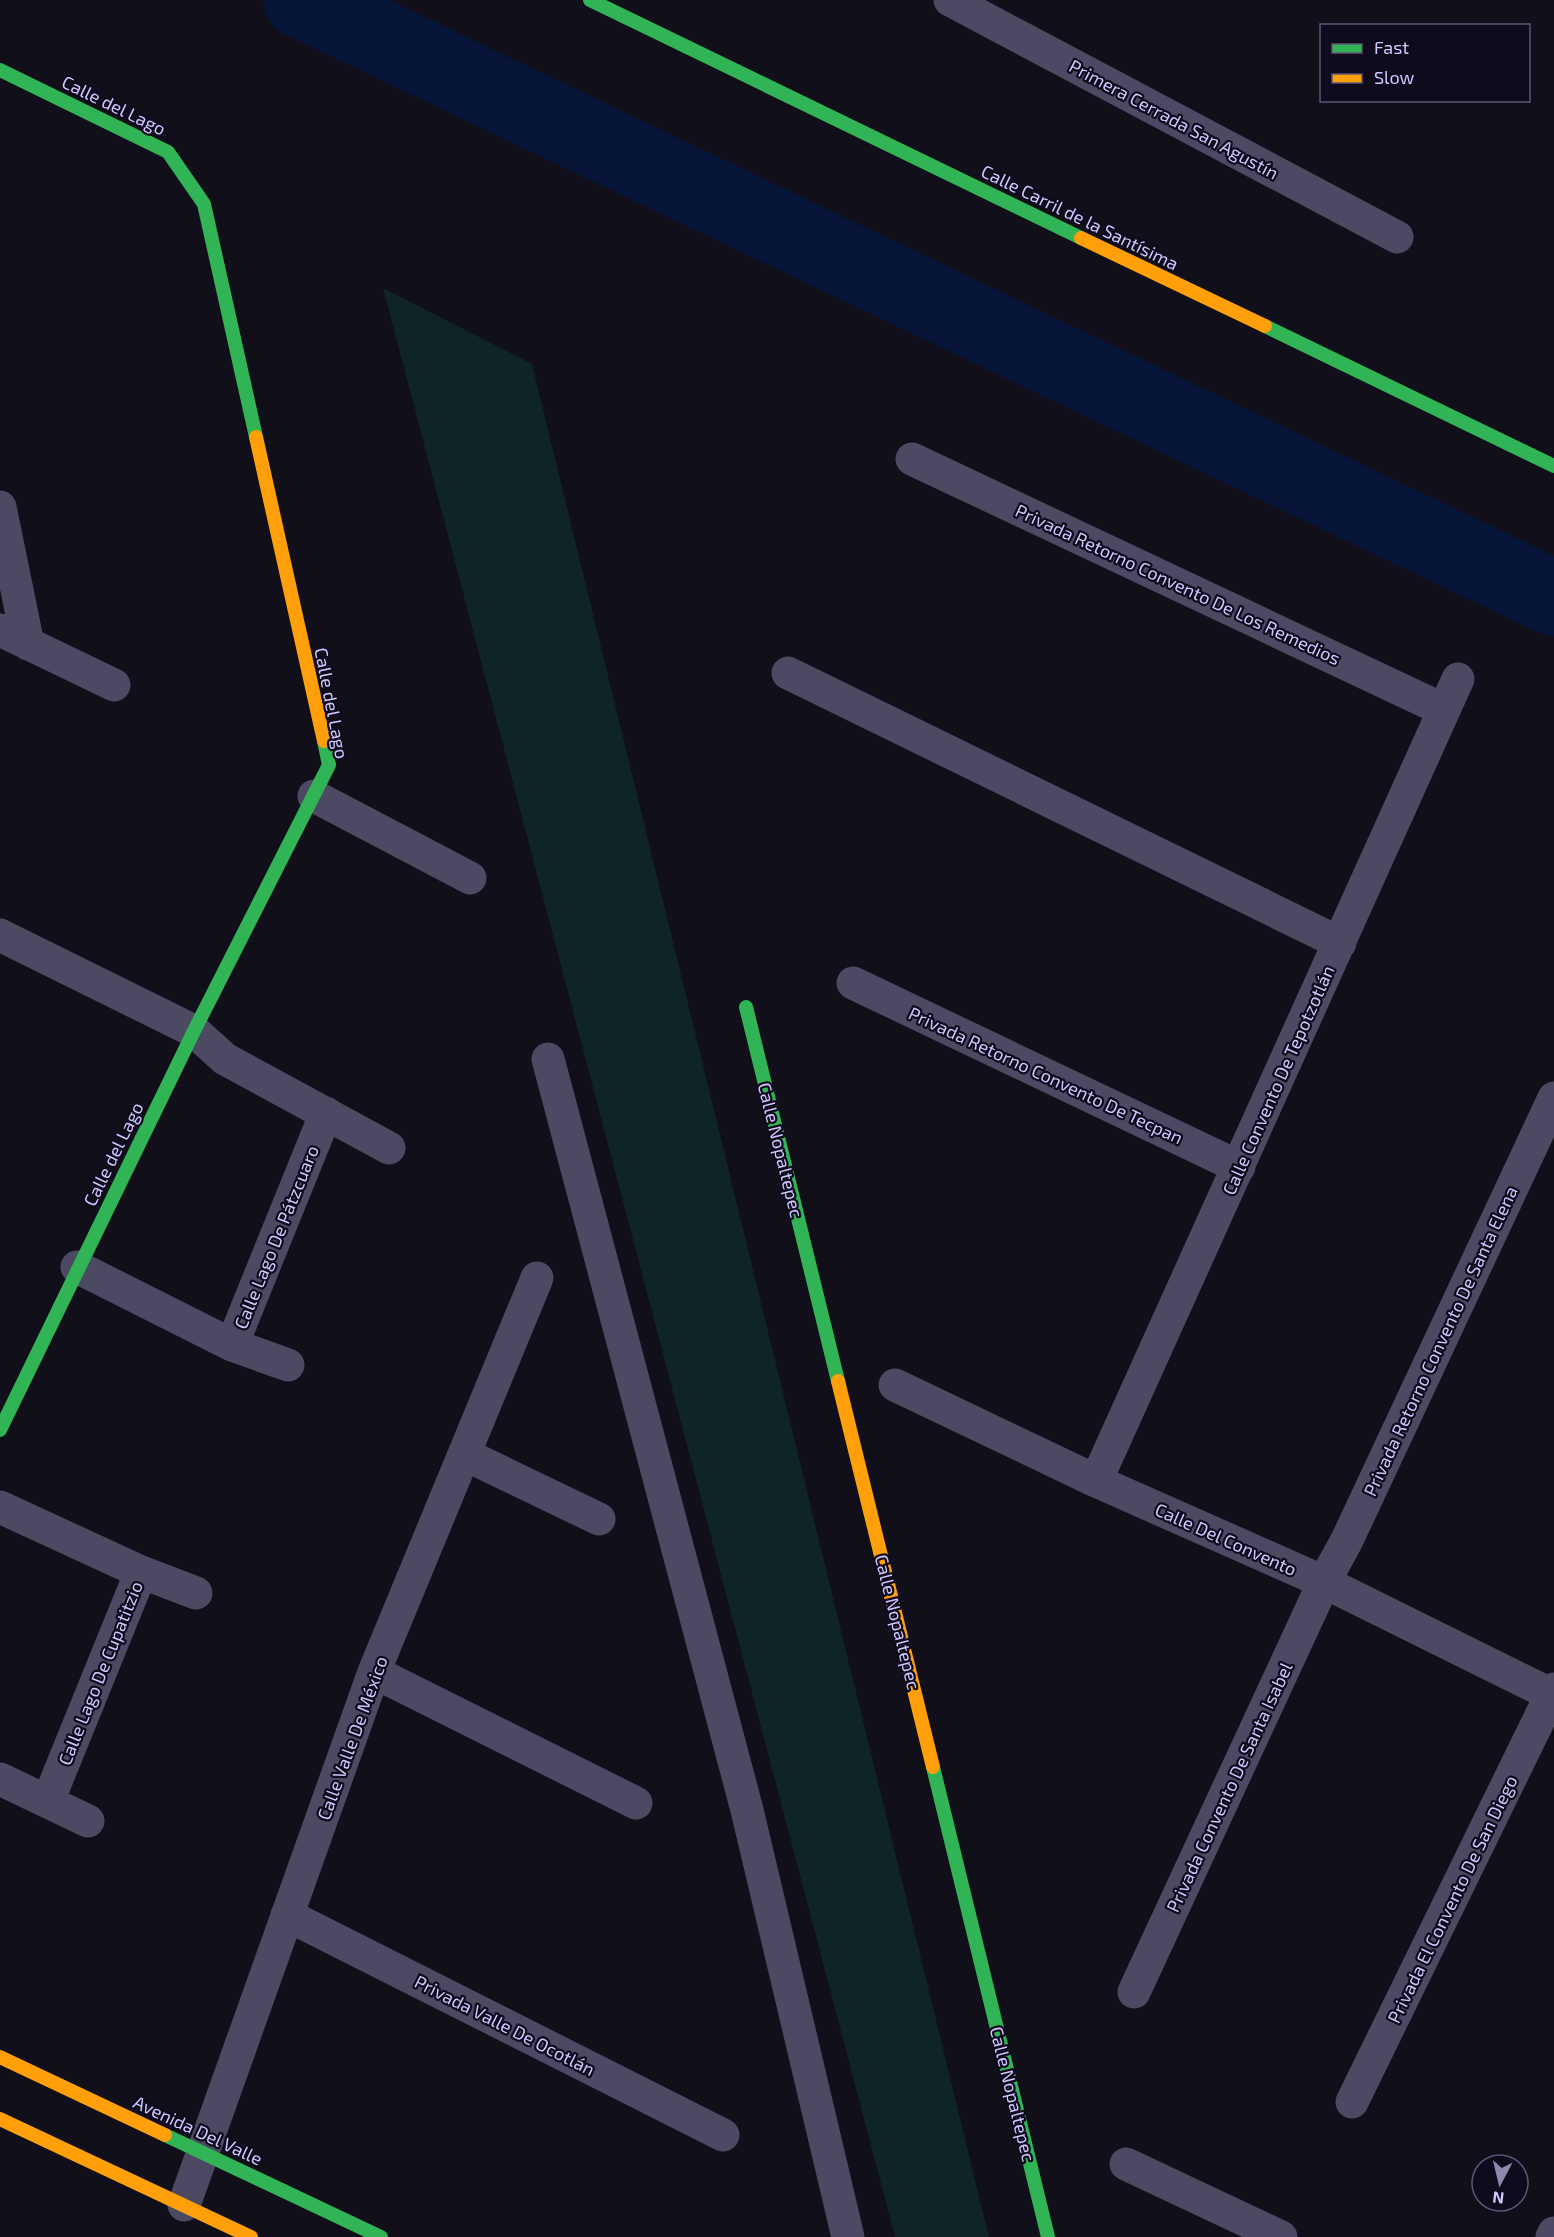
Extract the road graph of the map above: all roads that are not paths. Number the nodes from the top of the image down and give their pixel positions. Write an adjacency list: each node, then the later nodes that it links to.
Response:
1 (590, 0): 6 (street, Calle Carril de la Santísima)
2 (950, 0): 4 (street, Primera Cerrada San Agustín)
3 (0, 70): 13 (street, Calle del Lago)
4 (1397, 237)
5 (912, 459): 12 (street, Privada Retorno Convento De Los Remedios)
6 (1554, 466)
7 (0, 507): 8 (street)
8 (14, 637): 11 (street)
9 (788, 673): 16 (street)
10 (1458, 679): 12 (street, Calle Convento De Tepotzotlán)
11 (114, 685)
12 (1444, 710): 16 (street, Calle Convento De Tepotzotlán)
13 (314, 796): 14 (street); 19 (street, Calle del Lago)
14 (470, 878)
15 (0, 935): 19 (street)
16 (1340, 943): 24 (street, Calle Convento De Tepotzotlán)
17 (853, 983): 24 (street, Privada Retorno Convento De Tecpan)
18 (746, 1006): 56 (street, Calle Nopaltepec)
19 (194, 1030): 22 (street); 25 (street, Calle del Lago)
20 (548, 1059): 55 (street)
21 (1554, 1098): 36 (street, Privada Retorno Convento De Santa Elena)
22 (326, 1113): 23 (street); 27 (street, Calle Lago De Pátzcuaro)
23 (389, 1148)
24 (1239, 1167): 32 (street, Calle Convento De Tepotzotlán)
25 (77, 1267): 27 (street, Calle Lago De Pátzcuaro); 30 (street, Calle del Lago)
26 (537, 1278): 31 (street, Calle Valle De México)
27 (232, 1345): 28 (street)
28 (288, 1365)
29 (895, 1385): 32 (street, Calle Del Convento)
30 (0, 1430)
31 (466, 1455): 34 (street); 38 (street, Calle Valle De México)
32 (1096, 1480): 36 (street, Calle Del Convento)
33 (0, 1507): 35 (street, Calle Lago De Cupatitzio)
34 (599, 1519)
35 (141, 1572): 37 (street); 41 (street, Calle Lago De Cupatitzio)
36 (1324, 1582): 39 (street, Calle Del Convento); 45 (street, Privada Convento De Santa Isabel)
37 (196, 1593)
38 (374, 1672): 42 (street); 44 (street, Calle Valle De México)
39 (1553, 1694): 47 (street, Privada El Convento De San Diego)
40 (0, 1779): 41 (street)
41 (48, 1801): 43 (street)
42 (636, 1803)
43 (88, 1821)
44 (287, 1915): 49 (street, Privada Valle De Ocotlán); 50 (street, Calle Valle De México)
45 (1134, 1992)
46 (0, 2057): 50 (street, Avenida Del Valle)
47 (1352, 2102)
48 (0, 2119): 52 (street)
49 (723, 2135)
50 (202, 2152): 52 (street, Calle Valle De México); 54 (street, Avenida Del Valle)
51 (1126, 2164): 57 (street)
52 (184, 2205): 53 (street)
53 (251, 2237)
54 (381, 2237)
55 (848, 2237)
56 (1048, 2237)
57 (1281, 2237)

